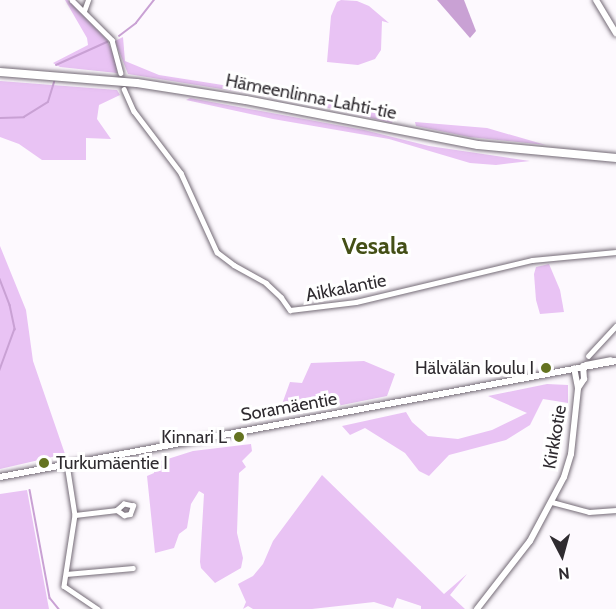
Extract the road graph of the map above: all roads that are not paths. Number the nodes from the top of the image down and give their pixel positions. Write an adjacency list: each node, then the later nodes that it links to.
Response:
1 (72, 0): 4 (street)
2 (88, 0): 4 (street)
3 (596, 0): 5 (street)
4 (84, 11): 7 (street)
5 (616, 33)
6 (0, 72): 9 (highway, Hämeenlinna-Lahti-tie)
7 (121, 73)
8 (124, 89): 10 (street, Aikkalantie)
9 (616, 158)
10 (616, 252)
11 (616, 326): 12 (street)
12 (588, 356)
13 (616, 360): 14 (street, Soramäentie)
14 (582, 366): 15 (street, Soramäentie); 16 (street, Kirkkotie)
15 (574, 368): 16 (street, Kirkkotie); 17 (street, Soramäentie)
16 (578, 388): 19 (street, Kirkkotie)
17 (67, 464): 18 (street, Soramäentie); 22 (street)
18 (0, 477)
19 (552, 502): 21 (street); 26 (street, Kirkkotie)
20 (117, 510): 22 (street)
21 (616, 510)
22 (75, 515): 24 (street)
23 (133, 568): 24 (street)
24 (66, 574): 25 (street)
25 (98, 609)
26 (477, 609)

